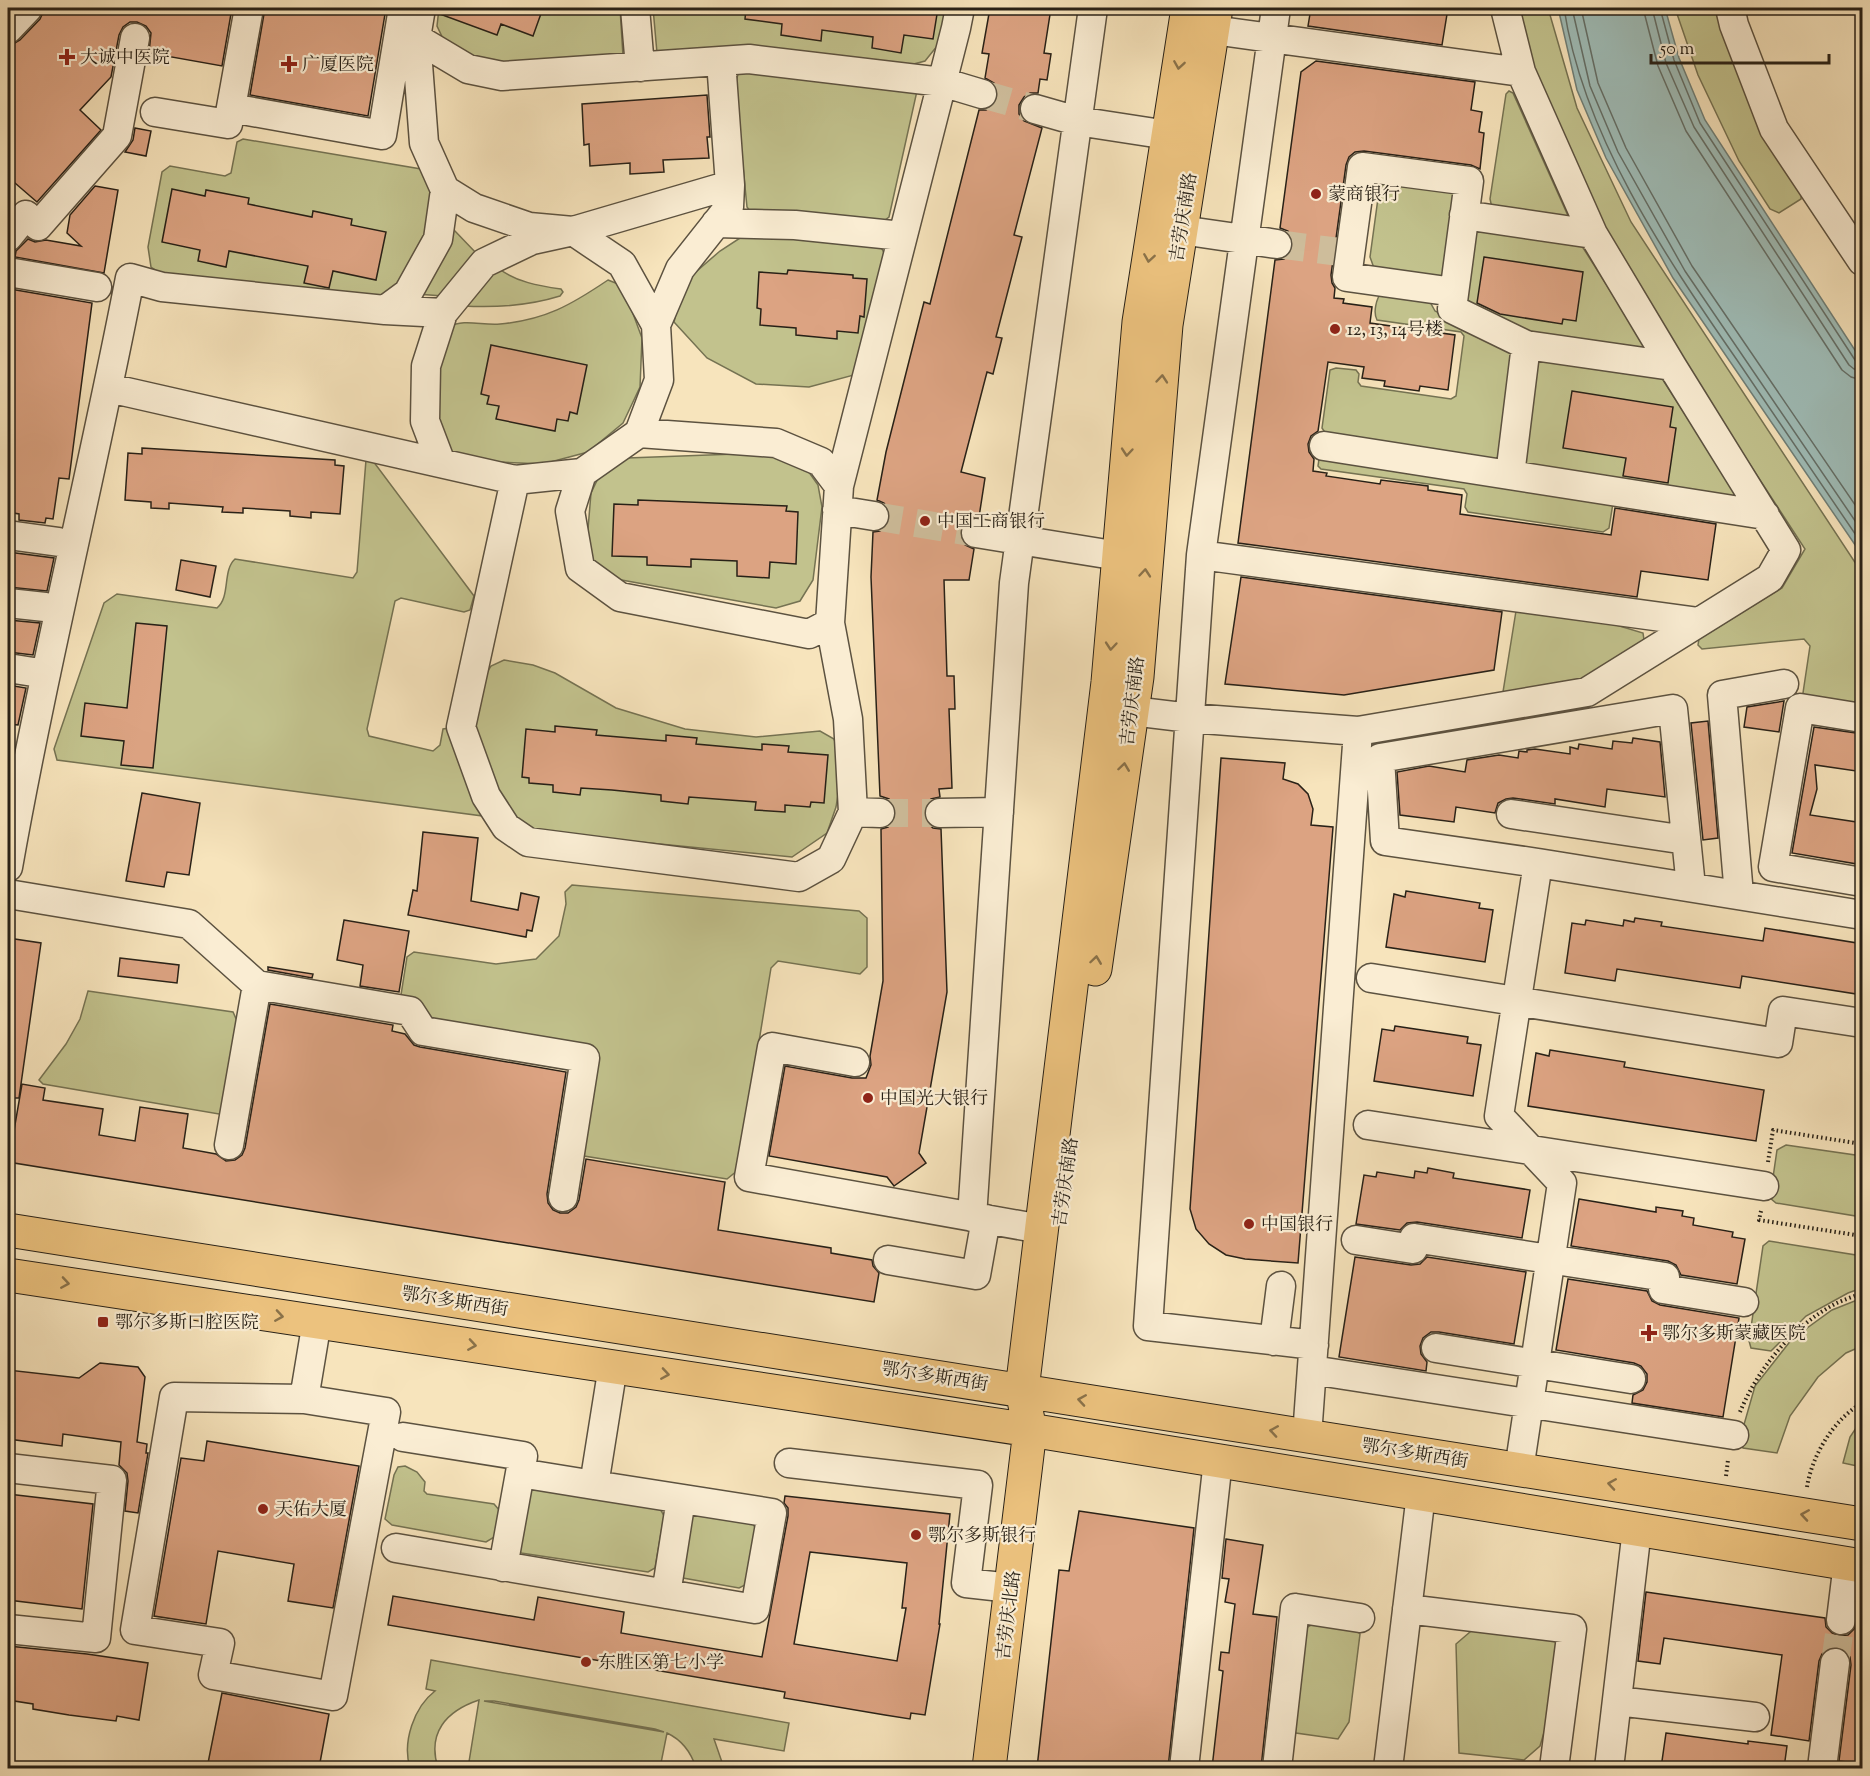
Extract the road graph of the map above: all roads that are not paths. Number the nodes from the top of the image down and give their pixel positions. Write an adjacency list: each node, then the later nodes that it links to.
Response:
1 (28, 8): 13 (lane)
2 (249, 8): 22 (lane)
3 (403, 8): 22 (lane)
4 (421, 8): 15 (lane)
5 (635, 8): 18 (lane)
6 (960, 8): 20 (lane)
7 (1093, 8): 25 (lane)
8 (1188, 8): 26 (main road, 吉劳庆南路, one-way to 26)
9 (1276, 8): 16 (lane)
10 (1505, 8): 19 (lane)
11 (1730, 8): 38 (lane)
12 (1214, 19): 16 (lane); 31 (main road, 吉劳庆南路)
13 (8, 29)
14 (135, 38): 35 (lane)
15 (416, 38): 18 (lane); 28 (lane)
16 (1272, 38): 19 (lane); 36 (lane)
17 (722, 61): 18 (lane); 20 (lane); 27 (lane)
18 (640, 67)
19 (1521, 72): 33 (lane)
20 (942, 82): 21 (lane); 34 (lane)
21 (982, 94)
22 (231, 108): 24 (lane)
23 (1035, 109): 25 (lane)
24 (155, 112)
25 (1077, 121): 26 (lane); 59 (lane)
26 (1168, 135): 62 (main road, 吉劳庆南路, one-way to 62)
27 (730, 185): 30 (lane); 32 (lane)
28 (445, 190): 32 (lane); 42 (lane)
29 (1464, 215): 33 (lane); 41 (lane); 41 (lane)
30 (716, 223): 34 (lane); 44 (lane)
31 (1181, 230): 36 (lane); 70 (main road, 吉劳庆南路, one-way to 31)
32 (573, 231): 43 (lane); 44 (lane)
33 (1593, 234): 46 (lane)
34 (902, 236): 54 (lane)
35 (8, 237)
36 (1245, 239): 37 (lane); 61 (lane)
37 (1278, 244)
38 (1863, 261)
39 (8, 272): 40 (lane)
40 (98, 287)
41 (1454, 292): 45 (lane)
42 (385, 310): 43 (lane); 47 (lane)
43 (443, 313): 50 (lane)
44 (656, 325): 48 (lane)
45 (1526, 345): 46 (lane); 52 (lane)
46 (1672, 366): 55 (lane)
47 (109, 388): 50 (lane); 68 (lane)
48 (639, 433): 51 (lane); 54 (lane)
49 (1324, 446): 52 (lane)
50 (441, 464): 53 (lane)
51 (582, 473): 53 (lane); 66 (lane)
52 (1510, 475): 55 (lane)
53 (515, 480): 66 (lane)
54 (838, 498): 56 (lane); 66 (lane)
55 (1765, 515): 65 (lane)
56 (874, 516)
57 (976, 533): 59 (lane)
58 (8, 535): 60 (lane)
59 (1020, 540): 62 (lane); 76 (lane)
60 (59, 542)
61 (1201, 555): 65 (lane); 71 (lane)
62 (1119, 556): 98 (main road, 吉劳庆南路, one-way to 98)
63 (8, 603): 64 (lane)
64 (45, 607)
65 (1699, 622): 73 (lane)
66 (830, 623)
67 (8, 668): 68 (lane)
68 (46, 674): 74 (lane)
69 (1784, 684): 85 (lane)
70 (1132, 711): 71 (lane); 113 (main road, 吉劳庆南路, one-way to 70)
71 (1190, 718): 73 (lane); 107 (lane)
72 (1863, 718): 82 (lane)
73 (1358, 731): 109 (lane)
74 (18, 751): 75 (lane)
75 (15, 784): 81 (lane)
76 (999, 812): 77 (lane); 97 (lane)
77 (940, 813)
78 (1511, 814): 79 (lane)
79 (1686, 840): 80 (lane); 83 (lane)
80 (1538, 863): 83 (lane); 89 (lane)
81 (8, 867)
82 (1863, 882)
83 (1691, 887): 85 (lane)
84 (8, 894): 88 (lane)
85 (1739, 895): 86 (lane)
86 (1863, 915)
87 (1371, 978): 89 (lane)
88 (256, 985): 93 (lane); 96 (lane)
89 (1516, 1001): 90 (lane); 94 (lane)
90 (1863, 1023)
91 (855, 1062): 97 (lane)
92 (1368, 1125): 94 (lane)
93 (229, 1145)
94 (1532, 1150): 95 (lane); 101 (lane)
95 (1764, 1186)
96 (562, 1197)
97 (979, 1218): 98 (lane); 102 (lane)
98 (1041, 1229): 113 (main road, 吉劳庆南路)
99 (8, 1230): 113 (main road, 鄂尔多斯西街)
100 (1356, 1240): 101 (lane)
101 (1551, 1259): 105 (lane); 110 (lane)
102 (888, 1260)
103 (8, 1275): 106 (main road, one-way to 106)
104 (1281, 1286): 107 (lane)
105 (1744, 1302)
106 (317, 1322): 111 (main road, one-way to 111); 114 (lane)
107 (1275, 1341): 109 (lane)
108 (1436, 1348): 110 (lane)
109 (1313, 1358): 115 (lane); 118 (lane)
110 (1535, 1364): 112 (lane); 115 (lane)
111 (613, 1366): 116 (main road, one-way to 116); 125 (lane)
112 (1631, 1379)
113 (1028, 1391): 116 (main road, 吉劳庆北路); 118 (main road, 鄂尔多斯西街, one-way to 113)
114 (304, 1399): 114 (lane)
115 (1529, 1404): 117 (lane); 123 (lane)
116 (1030, 1430): 120 (main road); 133 (main road, 吉劳庆北路)
117 (1734, 1435)
118 (1307, 1436): 123 (main road, 鄂尔多斯西街)
119 (403, 1437): 124 (lane)
120 (1218, 1460): 126 (main road); 143 (lane)
121 (789, 1463): 133 (lane)
122 (8, 1468): 138 (lane)
123 (1519, 1470): 128 (main road, 鄂尔多斯西街, one-way to 123)
124 (520, 1473): 125 (lane); 132 (lane)
125 (594, 1485): 127 (lane)
126 (1421, 1494): 129 (main road); 135 (lane)
127 (681, 1499): 134 (lane); 134 (lane)
128 (1863, 1524)
129 (1637, 1529): 131 (main road); 140 (lane)
130 (396, 1548): 132 (lane)
131 (1855, 1564): 137 (lane)
132 (504, 1567): 134 (lane)
133 (1011, 1588): 142 (main road, 吉劳庆北路)
134 (666, 1594)
135 (1407, 1609): 145 (lane); 146 (lane)
136 (1360, 1618): 144 (lane)
137 (1841, 1620)
138 (8, 1629)
139 (1835, 1663): 148 (lane)
140 (1617, 1701): 141 (lane); 147 (lane)
141 (1755, 1717)
142 (989, 1768)
143 (1184, 1768)
144 (1277, 1768)
145 (1388, 1768)
146 (1554, 1768)
147 (1609, 1768)
148 (1822, 1768)

